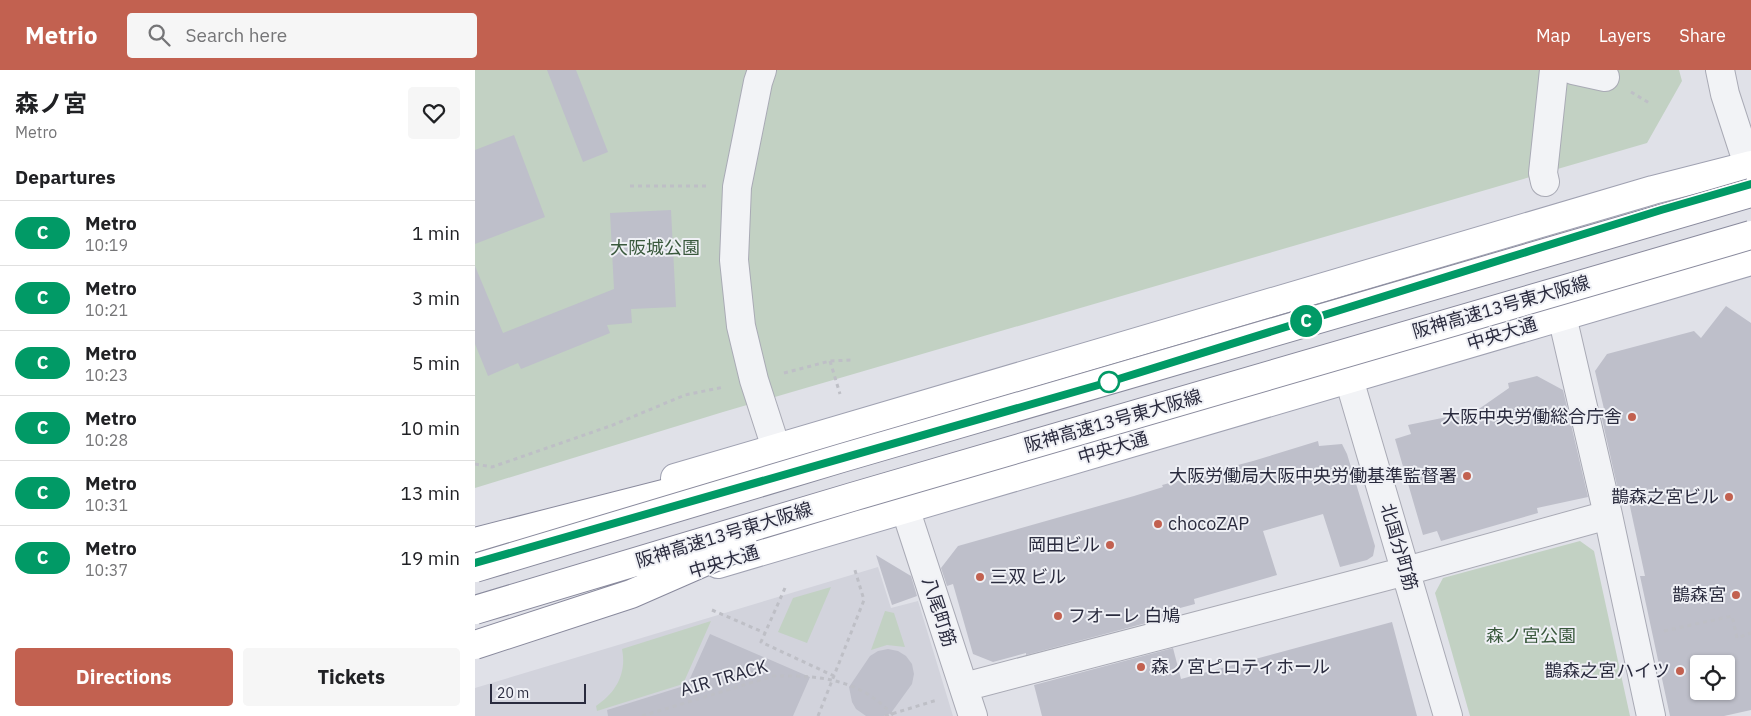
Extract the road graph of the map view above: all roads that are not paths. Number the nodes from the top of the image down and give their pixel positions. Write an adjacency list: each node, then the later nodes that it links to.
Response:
1 (762, 70): 13 (street)
2 (1554, 70): 7 (street)
3 (1573, 70): 4 (street)
4 (1598, 70)
5 (1720, 70): 6 (street)
6 (1750, 169): 13 (main road)
7 (1545, 182)
8 (1751, 193): 14 (main road, bridge)
9 (1751, 235): 15 (main road, 阪神高速13号東大阪線, bridge)
10 (1751, 261): 11 (main road, 中央大通)
11 (1562, 316): 12 (main road, 中央大通); 17 (street)
12 (1349, 379): 16 (main road, 中央大通); 21 (street, 北国分町筋)
13 (776, 448): 18 (main road)
14 (842, 458): 19 (main road, bridge); 20 (main road, bridge)
15 (852, 497): 22 (main road, 阪神高速13号東大阪線, bridge); 24 (main road, bridge)
16 (905, 508): 23 (main road, 中央大通); 25 (street, 八尾町筋)
17 (1608, 515): 21 (street); 28 (street)
18 (475, 538)
19 (475, 542)
20 (475, 568)
21 (1406, 571): 25 (street); 27 (street, 北国分町筋)
22 (475, 610)
23 (475, 634)
24 (475, 645)
25 (964, 687): 26 (street, 八尾町筋)
26 (973, 716)
27 (1448, 716)
28 (1651, 716)

